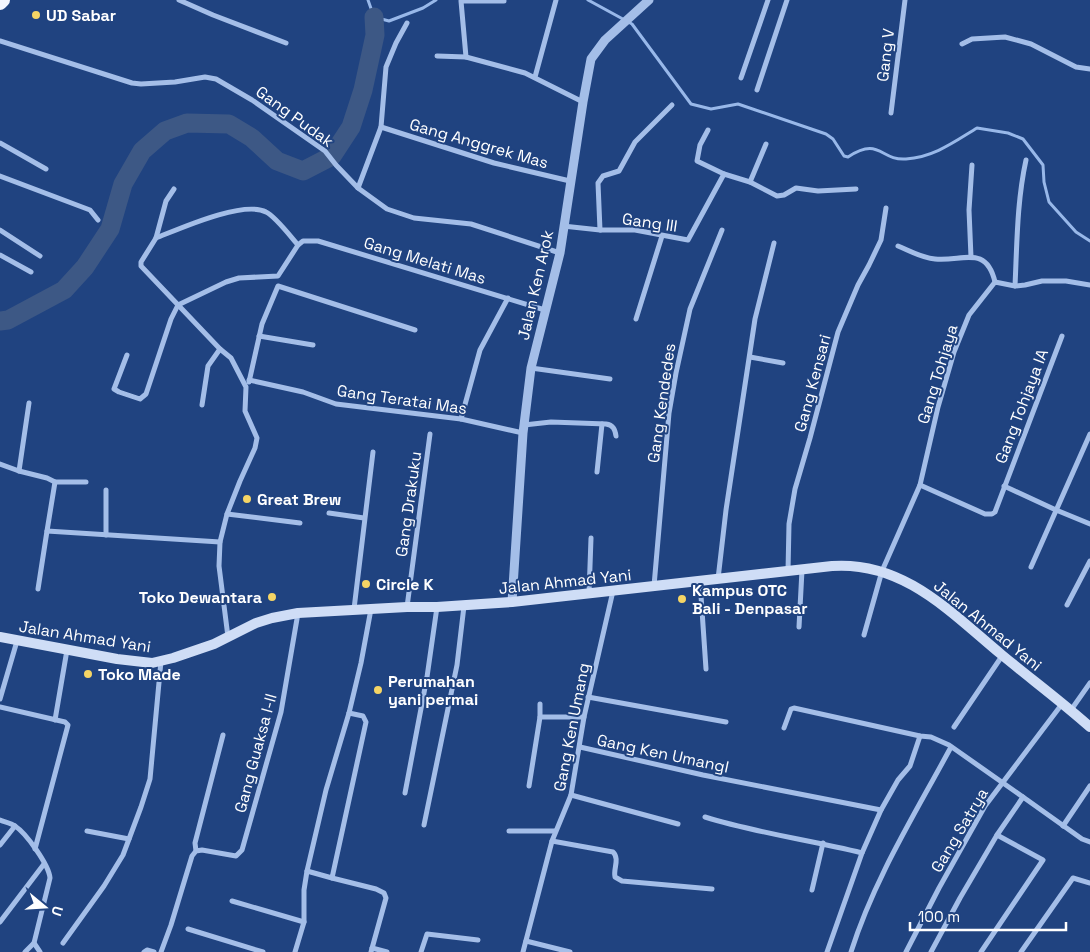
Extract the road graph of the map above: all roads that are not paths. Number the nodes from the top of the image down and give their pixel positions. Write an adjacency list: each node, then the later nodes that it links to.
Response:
1 (3, 0): 9 (highway)
2 (179, 0): 12 (street)
3 (556, 0): 17 (street)
4 (649, 0): 20 (street, Jalan Ken Arok)
5 (768, 0): 18 (street)
6 (787, 0): 19 (street)
7 (905, 0): 22 (street, Gang V)
8 (504, 1): 15 (street)
9 (0, 3)
10 (407, 23): 23 (street)
11 (0, 40): 34 (street, Gang Pudak)
12 (286, 43)
13 (962, 44): 16 (street)
14 (437, 56): 15 (street)
15 (466, 57): 17 (street)
16 (1090, 69)
17 (535, 77): 20 (street)
18 (741, 78)
19 (757, 90)
20 (583, 102): 32 (street, Jalan Ken Arok)
21 (672, 105): 41 (street)
22 (891, 112)
23 (382, 127): 32 (street, Gang Anggrek Mas); 34 (street)
24 (708, 130): 30 (street)
25 (0, 143): 29 (street)
26 (766, 144): 33 (street)
27 (1026, 160): 55 (street)
28 (972, 165): 51 (street)
29 (46, 169)
30 (724, 174): 33 (street); 43 (street, Gang III)
31 (0, 176): 38 (street)
32 (570, 181): 39 (street, Jalan Ken Arok)
33 (750, 182): 35 (street)
34 (358, 188): 48 (street, Gang Pudak)
35 (856, 188)
36 (174, 190): 44 (street)
37 (886, 208): 102 (street, Gang Kensari)
38 (98, 220)
39 (563, 226): 41 (street, Gang III); 48 (street, Jalan Ken Arok)
40 (0, 230): 50 (street)
41 (600, 230): 43 (street, Gang III)
42 (722, 230): 106 (street, Gang Kendedes)
43 (662, 236): 59 (street)
44 (156, 238): 46 (street); 57 (street)
45 (774, 244): 66 (street)
46 (298, 245): 56 (street, Gang Melati Mas); 57 (street)
47 (898, 246): 51 (street)
48 (560, 253): 58 (street, Jalan Ken Arok)
49 (0, 255): 52 (street)
50 (40, 256)
51 (971, 257): 53 (street)
52 (31, 272)
53 (995, 282): 55 (street); 86 (street, Gang Tohjaya)
54 (1090, 284): 55 (street)
55 (1015, 286)
56 (508, 298): 58 (street, Gang Melati Mas); 74 (street)
57 (178, 305): 64 (street); 65 (street)
58 (545, 310): 68 (street, Jalan Ken Arok)
59 (636, 319)
60 (415, 330): 61 (street)
61 (259, 336): 63 (street); 70 (street)
62 (1062, 336): 87 (street, Gang Tohjaya IA)
63 (313, 345)
64 (220, 348): 71 (street); 73 (street)
65 (126, 355)
66 (750, 357): 67 (street); 104 (street)
67 (783, 363)
68 (531, 368): 69 (street); 76 (street, Jalan Ken Arok)
69 (610, 379)
70 (249, 380): 71 (street); 74 (street, Gang Teratai Mas)
71 (246, 387): 91 (street)
72 (29, 403): 82 (street)
73 (202, 405)
74 (461, 418): 76 (street, Gang Teratai Mas)
75 (602, 424): 76 (street, Gang Teratai Mas); 79 (street); 83 (street)
76 (523, 429): 110 (street, Jalan Ken Arok)
77 (430, 434): 113 (street, Gang Drakuku)
78 (1090, 434): 89 (street)
79 (616, 436)
80 (372, 452): 92 (street)
81 (0, 464): 82 (street)
82 (19, 471): 84 (street)
83 (597, 472)
84 (55, 482): 85 (street); 95 (street)
85 (86, 482)
86 (920, 485): 87 (street, Gang Tohjaya IA); 103 (street, Gang Tohjaya)
87 (1004, 486): 89 (street)
88 (106, 490): 96 (street)
89 (1056, 510): 94 (street); 100 (street)
90 (329, 513): 92 (street)
91 (227, 514): 93 (street); 98 (street)
92 (364, 518): 116 (street)
93 (300, 523)
94 (1090, 524)
95 (47, 531): 96 (street); 107 (street)
96 (106, 535): 98 (street)
97 (590, 538): 109 (street)
98 (220, 542): 121 (street)
99 (1090, 561): 112 (street)
100 (1031, 567)
101 (802, 570): 102 (main road, Jalan Ahmad Yani); 103 (main road, Jalan Ahmad Yani); 118 (street)
102 (788, 571): 104 (main road, Jalan Ahmad Yani)
103 (882, 571): 119 (street, Gang Tohjaya); 124 (main road, Jalan Ahmad Yani)
104 (718, 579): 105 (main road, Jalan Ahmad Yani)
105 (700, 581): 106 (main road, Jalan Ahmad Yani); 126 (street)
106 (654, 587): 108 (main road, Jalan Ahmad Yani)
107 (38, 589)
108 (613, 591): 109 (main road, Jalan Ahmad Yani); 128 (street, Gang Ken Umang)
109 (589, 594): 110 (main road, Jalan Ahmad Yani)
110 (512, 602): 111 (main road, Jalan Ahmad Yani)
111 (464, 606): 114 (main road, Jalan Ahmad Yani); 155 (street)
112 (1067, 606)
113 (407, 607): 114 (main road, Jalan Ahmad Yani); 115 (main road, Jalan Ahmad Yani)
114 (437, 607): 148 (street)
115 (371, 608): 116 (main road, Jalan Ahmad Yani); 133 (street)
116 (354, 609): 117 (main road, Jalan Ahmad Yani)
117 (298, 612): 121 (main road, Jalan Ahmad Yani); 168 (street, Gang Guaksa I-II)
118 (799, 627)
119 (864, 635)
120 (0, 637): 122 (main road, Jalan Ahmad Yani)
121 (228, 637): 125 (main road, Jalan Ahmad Yani)
122 (16, 641): 123 (main road, Jalan Ahmad Yani); 129 (street)
123 (67, 650): 125 (main road, Jalan Ahmad Yani); 136 (street)
124 (1003, 655): 132 (main road, Jalan Ahmad Yani); 138 (street)
125 (161, 661): 162 (street)
126 (706, 669)
127 (1090, 683): 132 (street, Gang Satrya)
128 (588, 697): 135 (street, Gang Ken Umang); 137 (street)
129 (0, 699)
130 (540, 704): 134 (street)
131 (0, 707): 136 (street)
132 (1067, 707): 139 (main road, Jalan Ahmad Yani); 145 (street, Gang Satrya)
133 (349, 713): 171 (street); 172 (street)
134 (540, 717): 135 (street); 146 (street)
135 (584, 717): 143 (street, Gang Ken Umang)
136 (54, 720): 167 (street)
137 (726, 722)
138 (954, 727)
139 (1090, 727)
140 (784, 728): 142 (street)
141 (223, 735): 168 (street)
142 (920, 736): 144 (street); 151 (street)
143 (580, 747): 149 (street, Gang Ken Umang); 151 (street, Gang Ken UmangI)
144 (951, 747): 145 (street); 197 (street)
145 (1004, 783): 150 (street); 198 (street, Gang Satrya)
146 (529, 786)
147 (1090, 786): 157 (street)
148 (405, 793)
149 (571, 795): 154 (street); 160 (street, Gang Ken Umang)
150 (1023, 797): 157 (street); 161 (street)
151 (881, 810): 169 (street)
152 (705, 817): 165 (street)
153 (0, 820): 156 (street)
154 (678, 824)
155 (424, 825)
156 (15, 826): 166 (street); 167 (street)
157 (1063, 826): 164 (street)
158 (509, 830): 160 (street)
159 (87, 831): 162 (street)
160 (555, 831): 163 (street, Gang Ken Umang)
161 (997, 835): 199 (street); 200 (street)
162 (129, 840): 183 (street)
163 (552, 841): 174 (street); 181 (street, Gang Ken Umang)
164 (1090, 842)
165 (823, 843): 169 (street); 175 (street)
166 (0, 845)
167 (35, 849): 170 (street)
168 (196, 851): 189 (street)
169 (862, 853): 196 (street)
170 (44, 864): 177 (street); 182 (street)
171 (307, 871): 172 (street); 178 (street)
172 (332, 878): 184 (street)
173 (1090, 883): 201 (street)
174 (712, 889)
175 (812, 890)
176 (232, 902): 178 (street)
177 (0, 922)
178 (304, 922): 191 (street)
179 (188, 929): 190 (street)
180 (478, 940): 193 (street)
181 (526, 941): 194 (street, Gang Ken Umang); 195 (street)
182 (34, 943): 185 (street); 186 (street)
183 (63, 943)
184 (371, 950): 192 (street)
185 (25, 952)
186 (40, 952)
187 (144, 952): 188 (street)
188 (154, 952)
189 (161, 952)
190 (263, 952)
191 (295, 952)
192 (387, 952)
193 (421, 952)
194 (523, 952)
195 (570, 952)
196 (827, 952)
197 (851, 952)
198 (906, 952)
199 (932, 952)
200 (981, 952)
201 (1021, 952)

